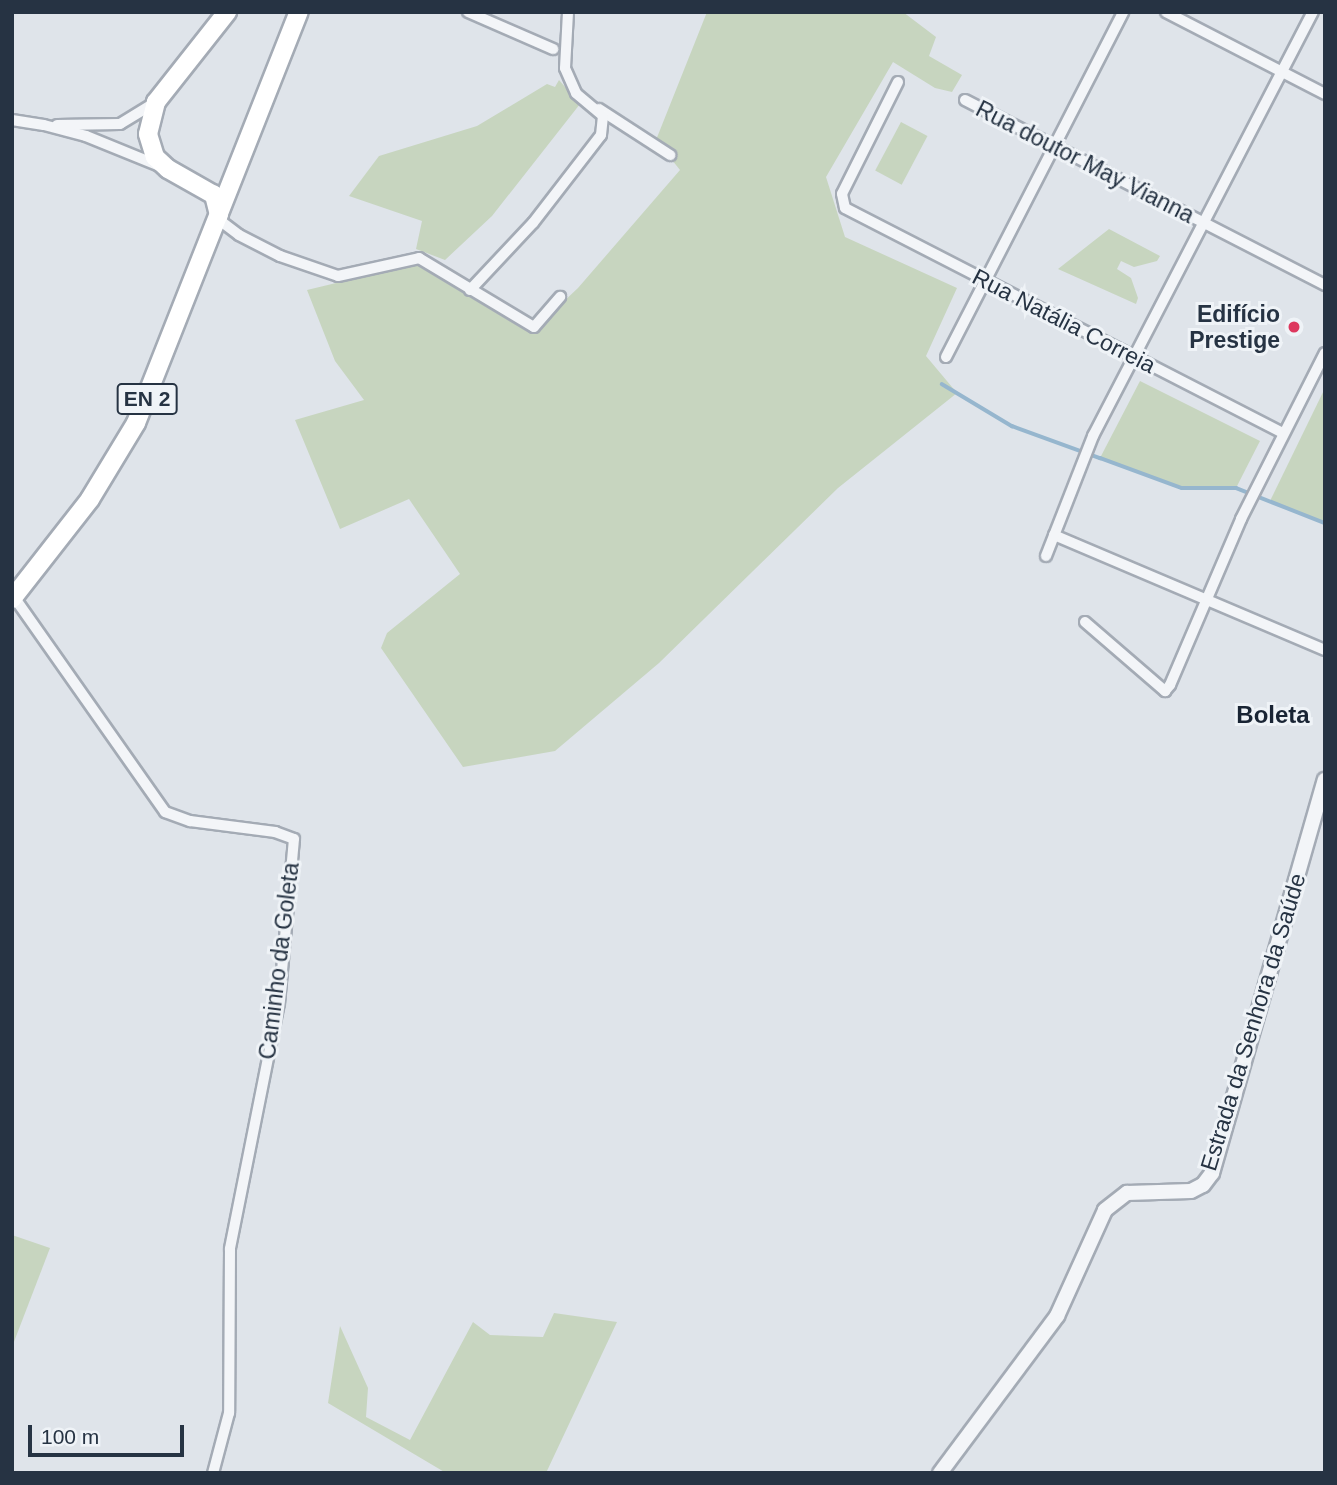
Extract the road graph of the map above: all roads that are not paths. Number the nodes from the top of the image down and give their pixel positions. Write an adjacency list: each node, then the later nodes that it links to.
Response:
1 (227, 12): 13 (main road)
2 (299, 12): 20 (main road, EN 2)
3 (468, 12): 8 (street)
4 (568, 12): 14 (street)
5 (1124, 12): 17 (street)
6 (1166, 12): 9 (street)
7 (1313, 12): 9 (street)
8 (553, 50)
9 (1283, 72): 11 (street); 23 (street)
10 (898, 82): 24 (street, Rua Natália Correia)
11 (1325, 94)
12 (965, 100): 17 (street, Rua doutor May Vianna)
13 (156, 102): 16 (street); 19 (main road)
14 (594, 106): 18 (street); 26 (street)
15 (12, 120): 16 (street)
16 (44, 125): 19 (street)
17 (1054, 146): 23 (street, Rua doutor May Vianna); 24 (street)
18 (670, 155)
19 (168, 169): 21 (main road)
20 (233, 180): 21 (main road); 22 (main road, EN 2)
21 (208, 189): 22 (main road)
22 (218, 217): 26 (street); 34 (main road, EN 2)
23 (1205, 223): 25 (street, Rua doutor May Vianna); 30 (street)
24 (985, 281): 29 (street); 30 (street, Rua Natália Correia)
25 (1325, 285)
26 (470, 290): 27 (street)
27 (560, 297)
28 (1325, 353): 31 (street)
29 (946, 357)
30 (1135, 357): 31 (street, Rua Natália Correia); 32 (street)
31 (1283, 433): 35 (street)
32 (1054, 535): 33 (street); 35 (street)
33 (1046, 556)
34 (13, 598): 39 (street, Caminho da Goleta)
35 (1206, 600): 36 (street); 37 (street)
36 (1085, 622)
37 (1325, 650)
38 (1325, 780): 40 (street, Estrada da Senhora da Saúde)
39 (213, 1473)
40 (940, 1473)

